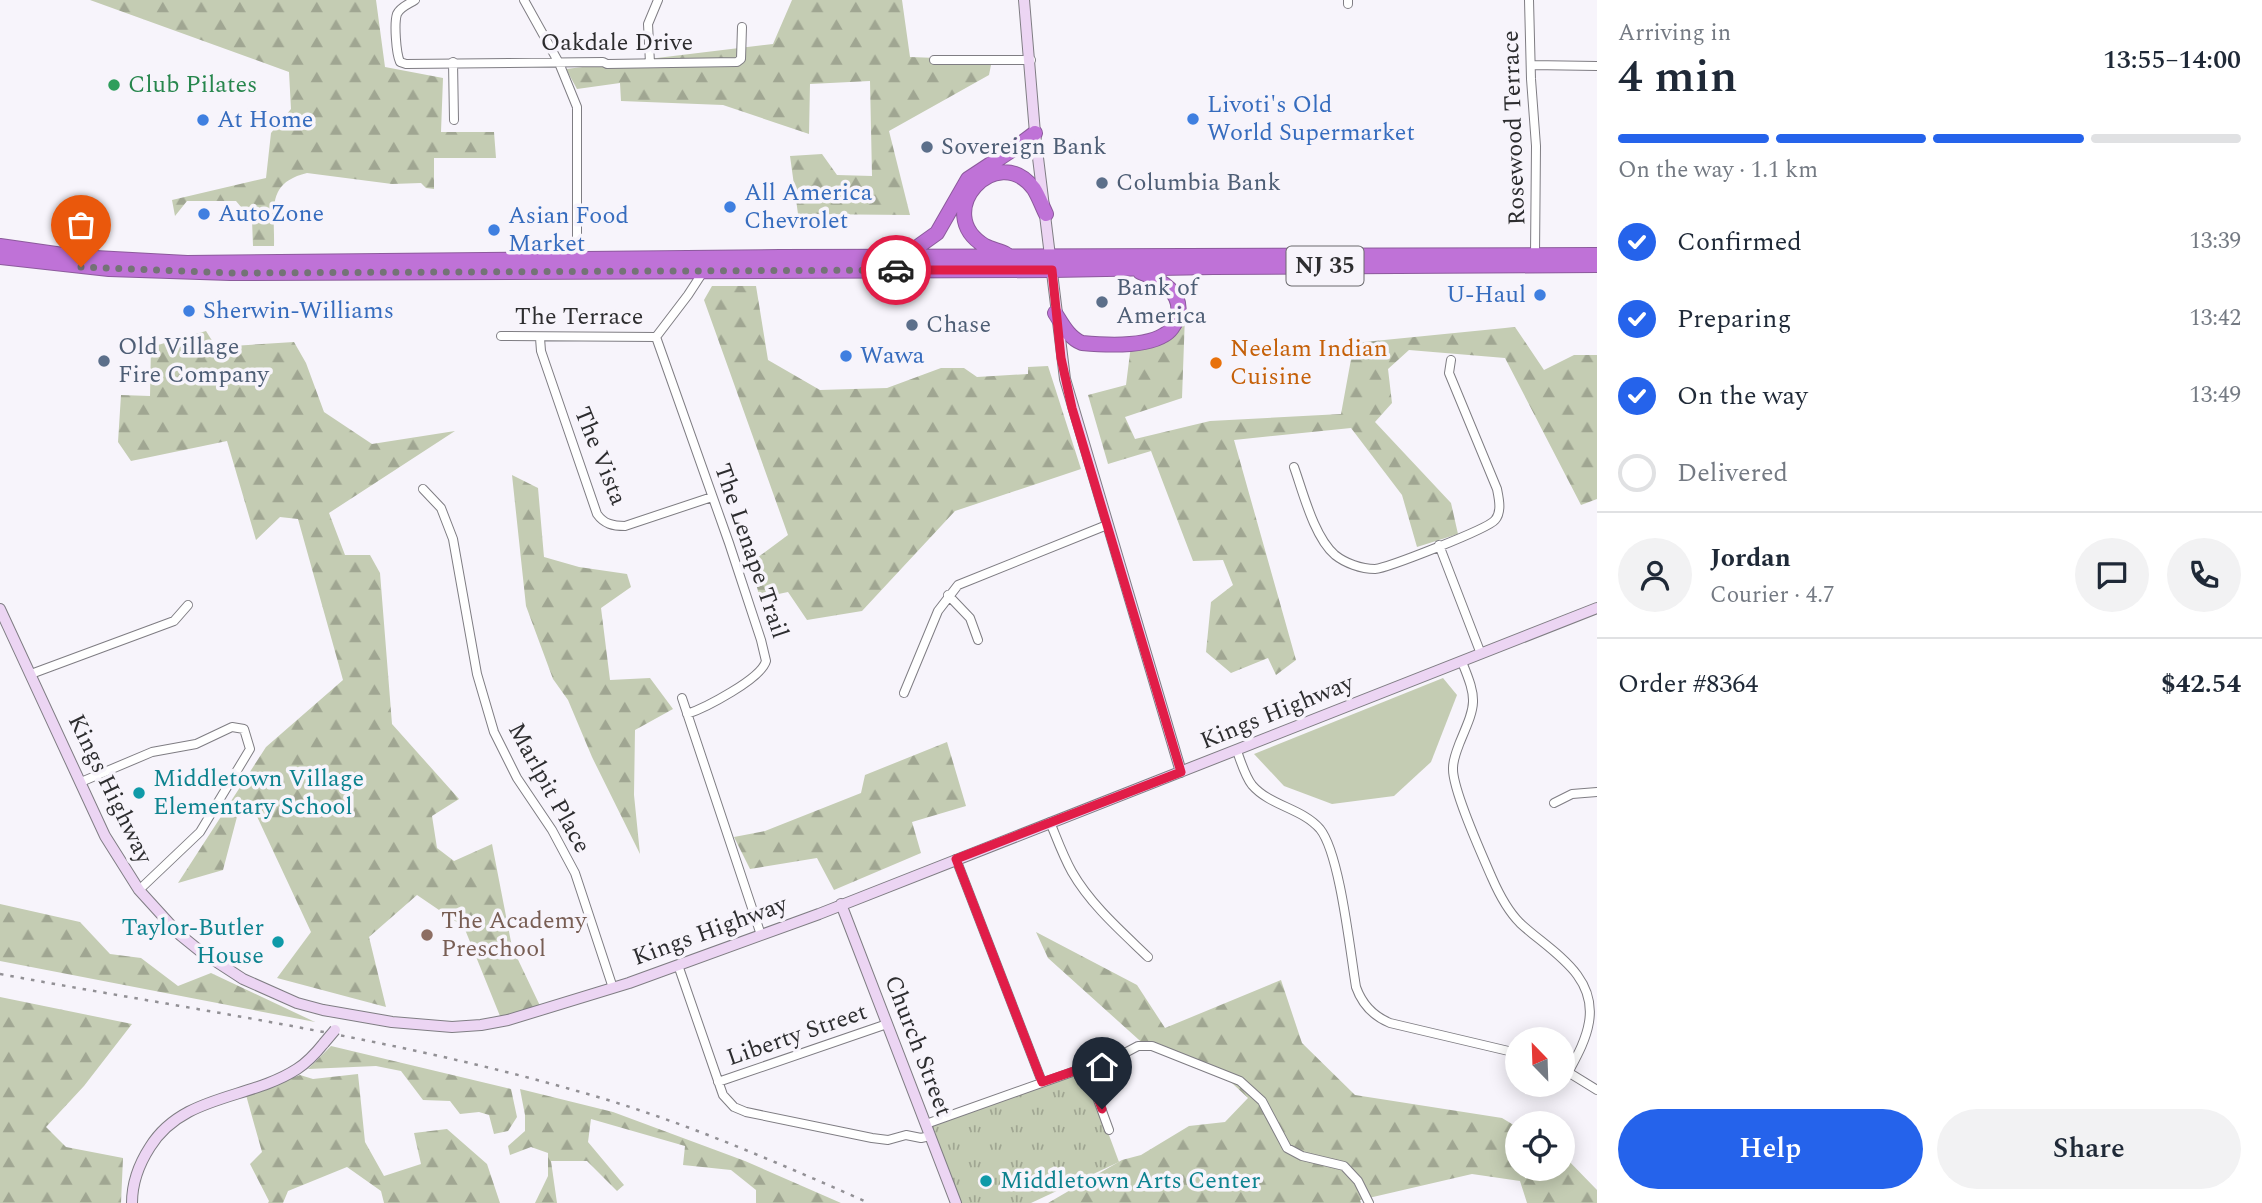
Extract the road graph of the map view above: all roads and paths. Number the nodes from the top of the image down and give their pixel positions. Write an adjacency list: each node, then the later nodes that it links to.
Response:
1 (415, 0): 9 (street, Oakdale Drive)
2 (524, 0): 10 (street)
3 (658, 0): 11 (street)
4 (1024, 0): 8 (street)
5 (1529, 0): 12 (street, Rosewood Terrace)
6 (742, 27): 11 (street, Oakdale Drive)
7 (934, 60): 8 (street)
8 (1031, 60): 15 (street)
9 (457, 62): 10 (street, Oakdale Drive); 14 (street)
10 (559, 63): 11 (street, Oakdale Drive); 23 (street)
11 (650, 63)
12 (1531, 65): 13 (street); 18 (street, Rosewood Terrace)
13 (1597, 66)
14 (454, 120)
15 (1035, 133): 16 (street); 22 (highway)
16 (1046, 214): 21 (highway); 24 (street)
17 (0, 246): 23 (highway, NJ 35)
18 (1535, 254): 19 (highway, NJ 35); 24 (highway, NJ 35)
19 (1597, 255)
20 (0, 257): 27 (highway, NJ 35)
21 (1013, 257): 22 (highway, NJ 35); 24 (highway, NJ 35)
22 (902, 258): 23 (highway, NJ 35)
23 (577, 260)
24 (1051, 263): 26 (highway, NJ 35); 27 (highway, NJ 35); 28 (street)
25 (1597, 265): 26 (highway, NJ 35)
26 (1132, 268): 28 (highway)
27 (703, 271): 30 (street)
28 (1055, 313): 36 (street)
29 (501, 336): 31 (street, The Terrace)
30 (656, 337): 31 (street, The Terrace); 35 (street, The Lenape Trail)
31 (540, 338): 35 (street, The Vista)
32 (1451, 360): 37 (street)
33 (1294, 467): 37 (street)
34 (423, 489): 61 (street, Marlpit Place)
35 (712, 497): 48 (street, The Lenape Trail)
36 (1107, 526): 38 (street); 50 (street)
37 (1439, 545): 43 (street)
38 (948, 595): 42 (street); 46 (street)
39 (188, 605): 45 (street)
40 (1597, 608): 43 (street, Kings Highway)
41 (0, 609): 45 (street, Kings Highway)
42 (978, 640)
43 (1481, 654): 44 (street, Kings Highway)
44 (1462, 662): 49 (street, Kings Highway); 65 (street)
45 (30, 674): 51 (street, Kings Highway)
46 (904, 693)
47 (682, 698): 48 (street)
48 (687, 714): 58 (street)
49 (1237, 751): 50 (street, Kings Highway); 64 (street)
50 (1181, 772): 54 (street, Kings Highway)
51 (81, 782): 56 (street, Kings Highway); 56 (street)
52 (1597, 792): 53 (street)
53 (1554, 803)
54 (1051, 822): 55 (street, Kings Highway); 59 (street)
55 (956, 859): 57 (street, Kings Highway); 69 (street)
56 (139, 890): 62 (street, Kings Highway)
57 (841, 904): 58 (street, Kings Highway); 63 (street, Church Street)
58 (761, 935): 60 (street, Kings Highway)
59 (1148, 957)
60 (678, 965): 61 (street, Kings Highway); 68 (street)
61 (613, 988): 62 (street, Kings Highway)
62 (345, 1014): 74 (street, bridge)
63 (887, 1024): 68 (street, Liberty Street); 71 (street, Church Street)
64 (1505, 1050)
65 (1575, 1056)
66 (1086, 1067): 69 (street); 72 (street); 76 (street)
67 (1575, 1076): 70 (street)
68 (718, 1082): 73 (street)
69 (1042, 1082): 71 (street)
70 (1597, 1090)
71 (926, 1124): 73 (street, Church Street)
72 (1109, 1130)
73 (930, 1136): 75 (street, Church Street)
74 (132, 1203)
75 (956, 1203)
76 (1368, 1203)

